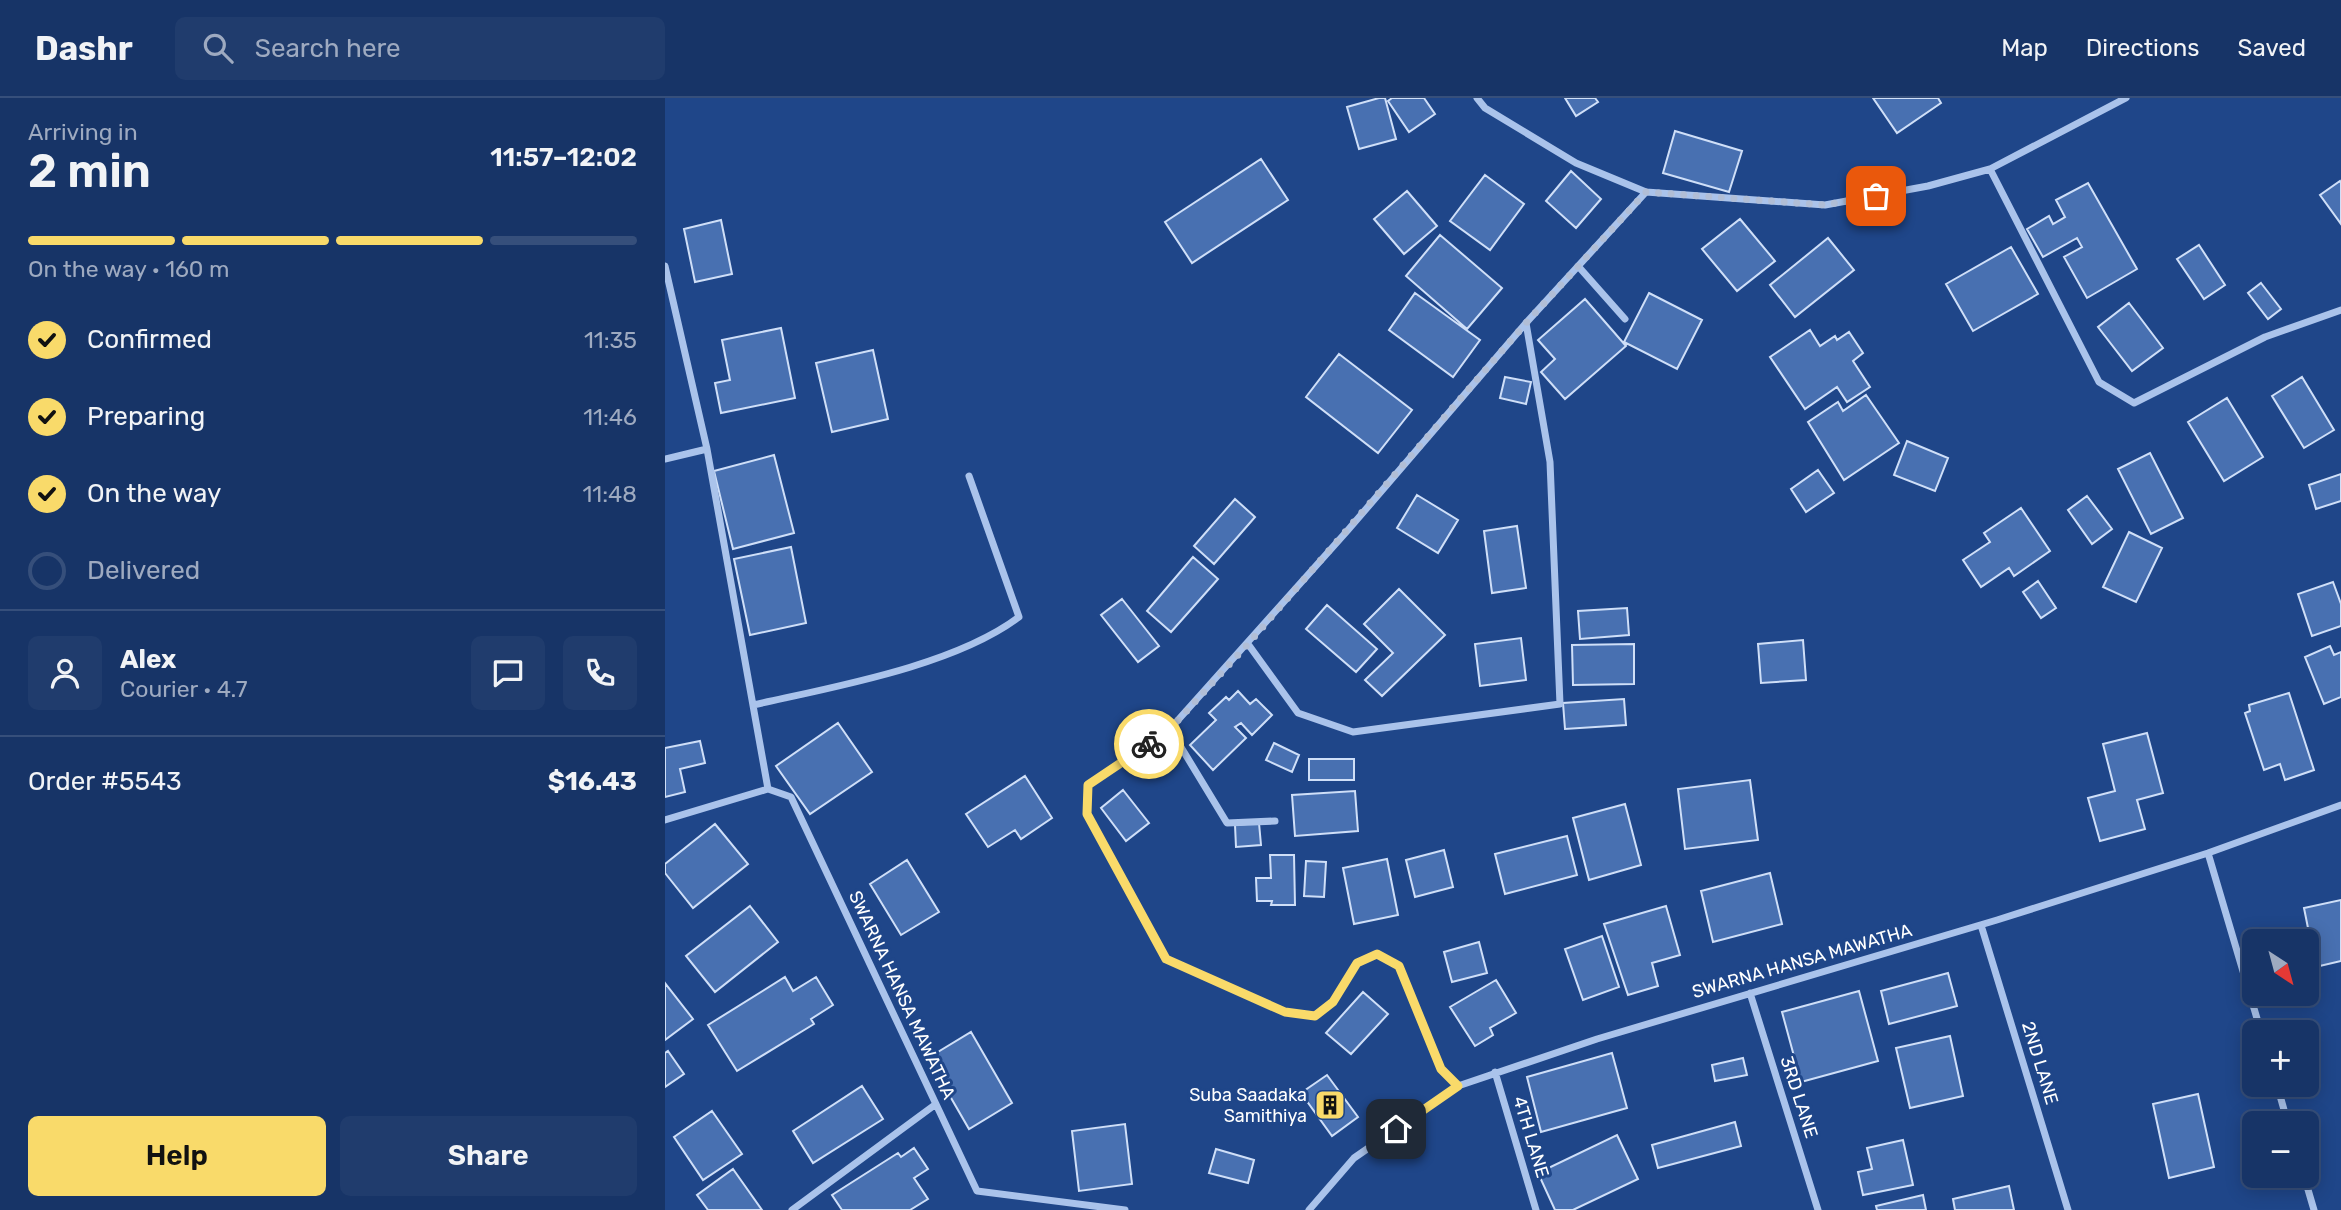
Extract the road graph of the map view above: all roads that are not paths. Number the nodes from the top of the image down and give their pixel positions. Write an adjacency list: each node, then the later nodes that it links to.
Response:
1 (1477, 98): 4 (street)
2 (2126, 98): 3 (street)
3 (1990, 169): 4 (street); 7 (street)
4 (1646, 192): 6 (street)
5 (665, 266): 10 (street)
6 (1578, 266): 8 (street); 9 (street)
7 (2341, 310)
8 (1625, 319)
9 (1526, 323): 13 (street); 13 (street)
10 (707, 449): 11 (street); 14 (street)
11 (665, 458)
12 (969, 475): 14 (street)
13 (1248, 644): 15 (street)
14 (753, 705): 16 (street)
15 (1170, 729): 19 (street); 25 (street)
16 (768, 789): 18 (street); 26 (street, SWARNA HANSA MAWATHA)
17 (2341, 805): 20 (street, SWARNA HANSA MAWATHA)
18 (665, 820)
19 (1275, 821)
20 (2208, 853): 21 (street, SWARNA HANSA MAWATHA); 23 (street)
21 (1981, 925): 22 (street, SWARNA HANSA MAWATHA); 33 (street, 2ND LANE)
22 (1750, 993): 24 (street, SWARNA HANSA MAWATHA); 32 (street, 3RD LANE)
23 (2257, 1020)
24 (1495, 1072): 25 (street, SWARNA HANSA MAWATHA); 31 (street, 4TH LANE)
25 (1458, 1086): 30 (street, SWARNA HANSA MAWATHA)
26 (936, 1104): 28 (street); 29 (street, SWARNA HANSA MAWATHA)
27 (2308, 1188): 34 (street)
28 (792, 1210)
29 (1123, 1210)
30 (1309, 1210)
31 (1536, 1210)
32 (1818, 1210)
33 (2068, 1210)
34 (2314, 1210)

